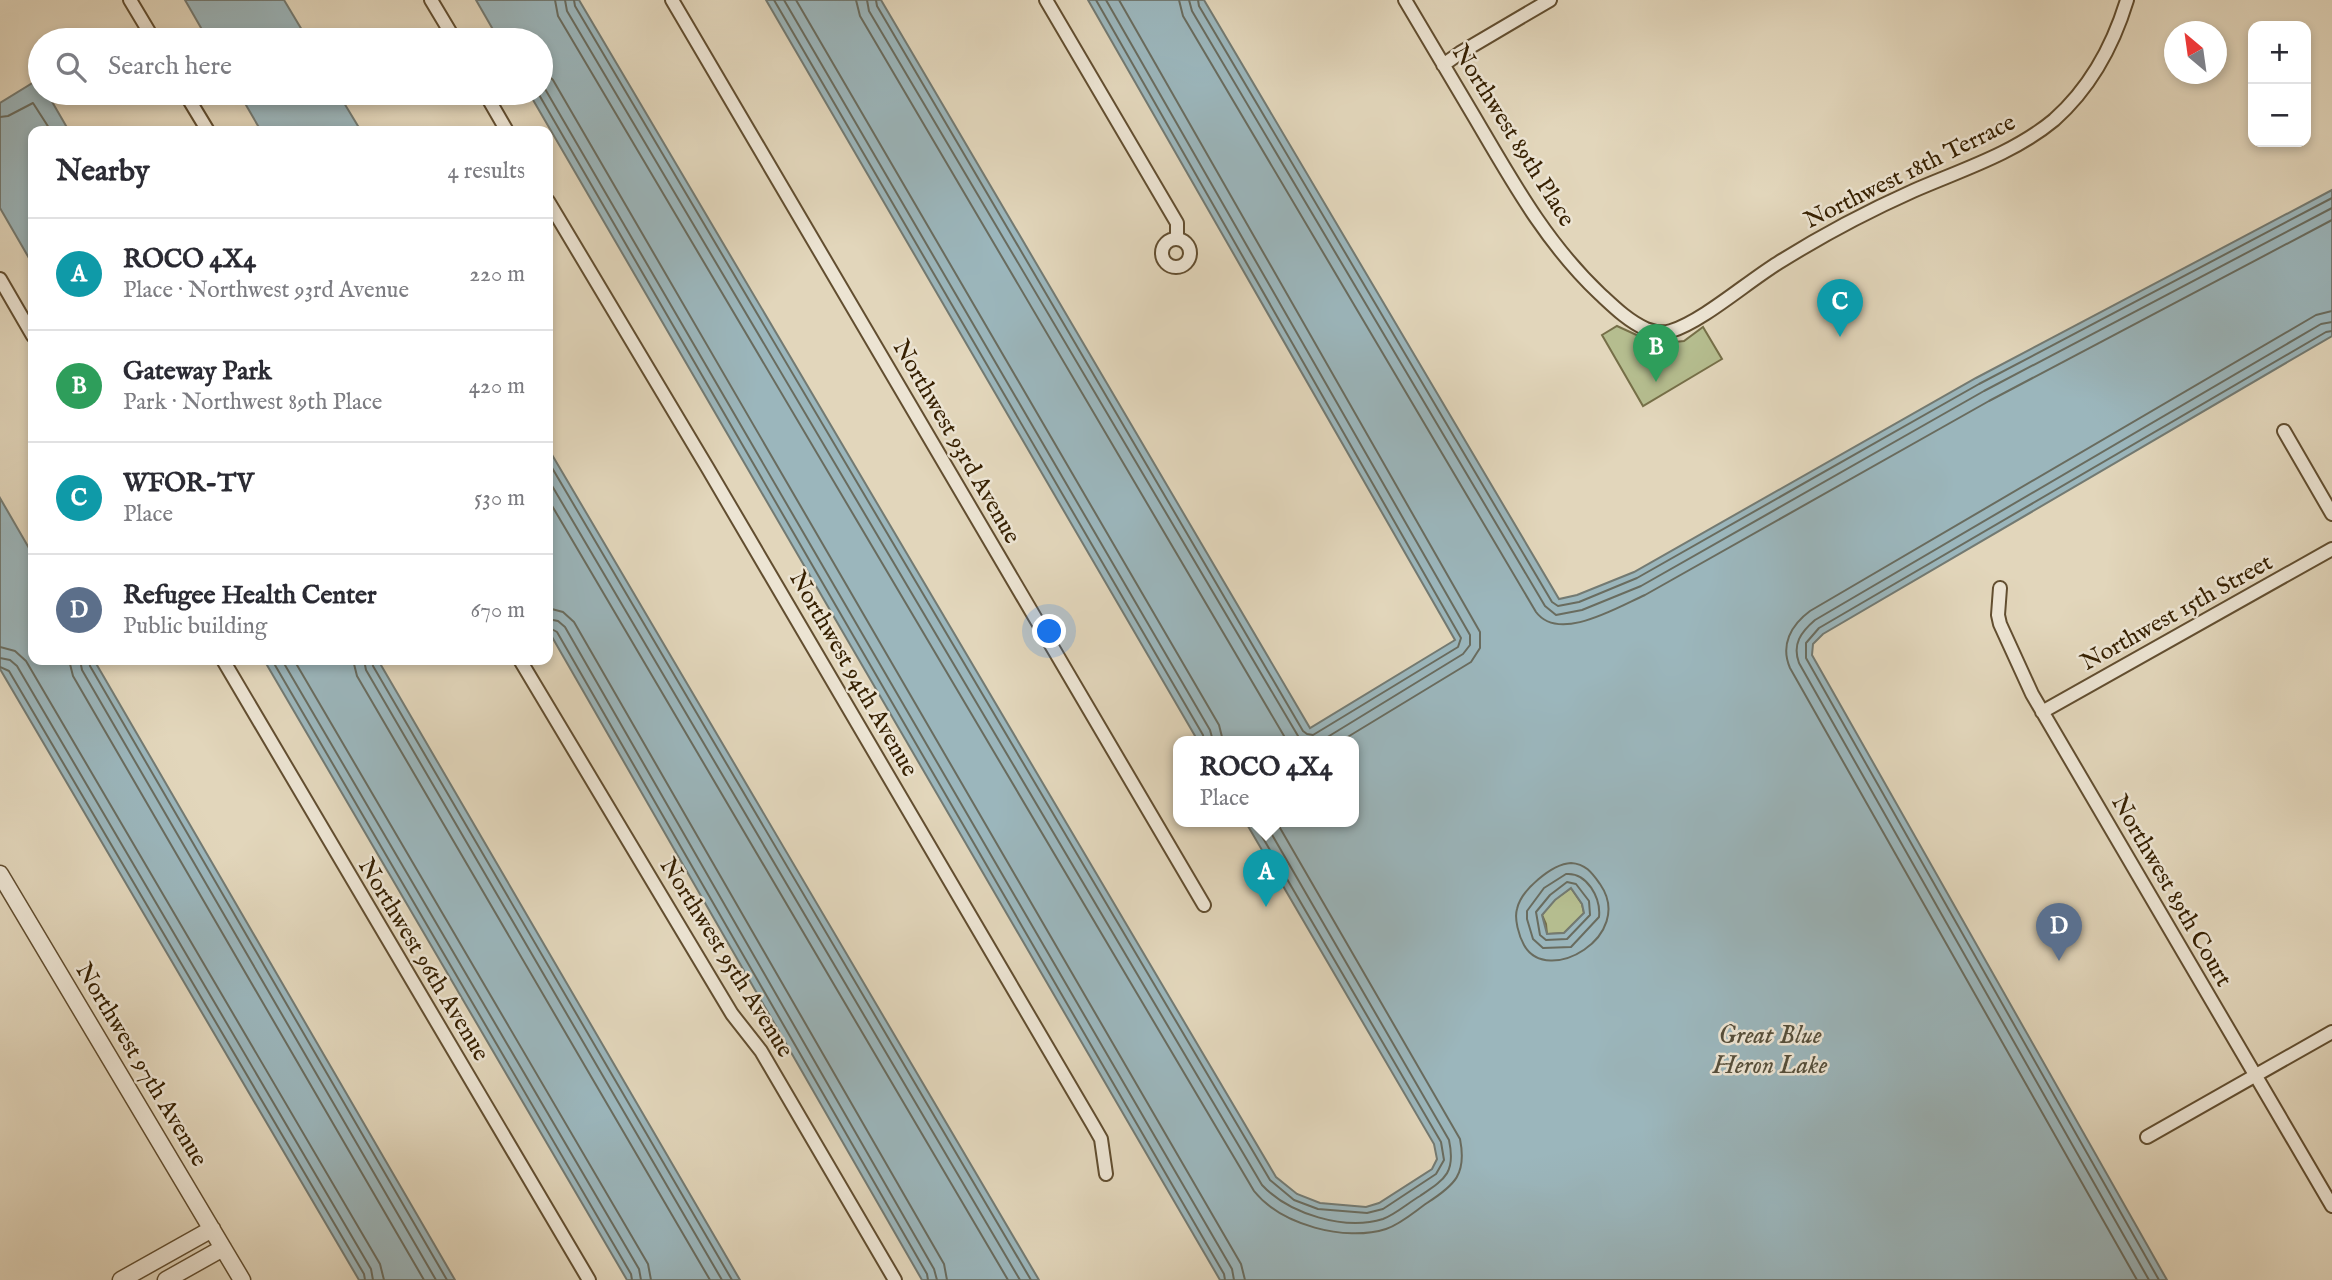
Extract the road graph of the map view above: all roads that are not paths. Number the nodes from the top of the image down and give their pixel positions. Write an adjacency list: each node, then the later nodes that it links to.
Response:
1 (130, 0): 8 (street)
2 (431, 0): 9 (street)
3 (672, 0): 28 (street, Northwest 93rd Avenue)
4 (1046, 0): 16 (street)
5 (1405, 0): 10 (street, Northwest 89th Place)
6 (1550, 0): 10 (street)
7 (2127, 0): 19 (street, Northwest 18th Terrace)
8 (147, 28)
9 (448, 28)
10 (1444, 65): 19 (street, Northwest 89th Place)
11 (192, 105): 13 (street)
12 (492, 105): 14 (street)
13 (205, 126)
14 (505, 126)
15 (553, 209): 32 (street, Northwest 94th Avenue)
16 (1177, 239)
17 (0, 278): 18 (street)
18 (28, 326)
19 (1663, 333)
20 (2284, 431): 21 (street)
21 (2332, 514)
22 (2332, 549): 26 (street, Northwest 15th Street)
23 (2000, 588): 26 (street, Northwest 89th Court)
24 (226, 665): 39 (street, Northwest 96th Avenue)
25 (523, 665): 40 (street, Northwest 95th Avenue)
26 (2042, 712): 30 (street, Northwest 89th Court)
27 (0, 874): 34 (street, Northwest 97th Avenue)
28 (1204, 905)
29 (2332, 1032): 30 (street)
30 (2255, 1076): 31 (street); 33 (street, Northwest 89th Court)
31 (2147, 1137)
32 (1106, 1174)
33 (2332, 1206)
34 (212, 1229): 35 (street, Northwest 97th Avenue); 36 (street)
35 (223, 1248): 37 (street); 38 (street, Northwest 97th Avenue)
36 (121, 1280)
37 (166, 1280)
38 (242, 1280)
39 (589, 1280)
40 (895, 1280)

